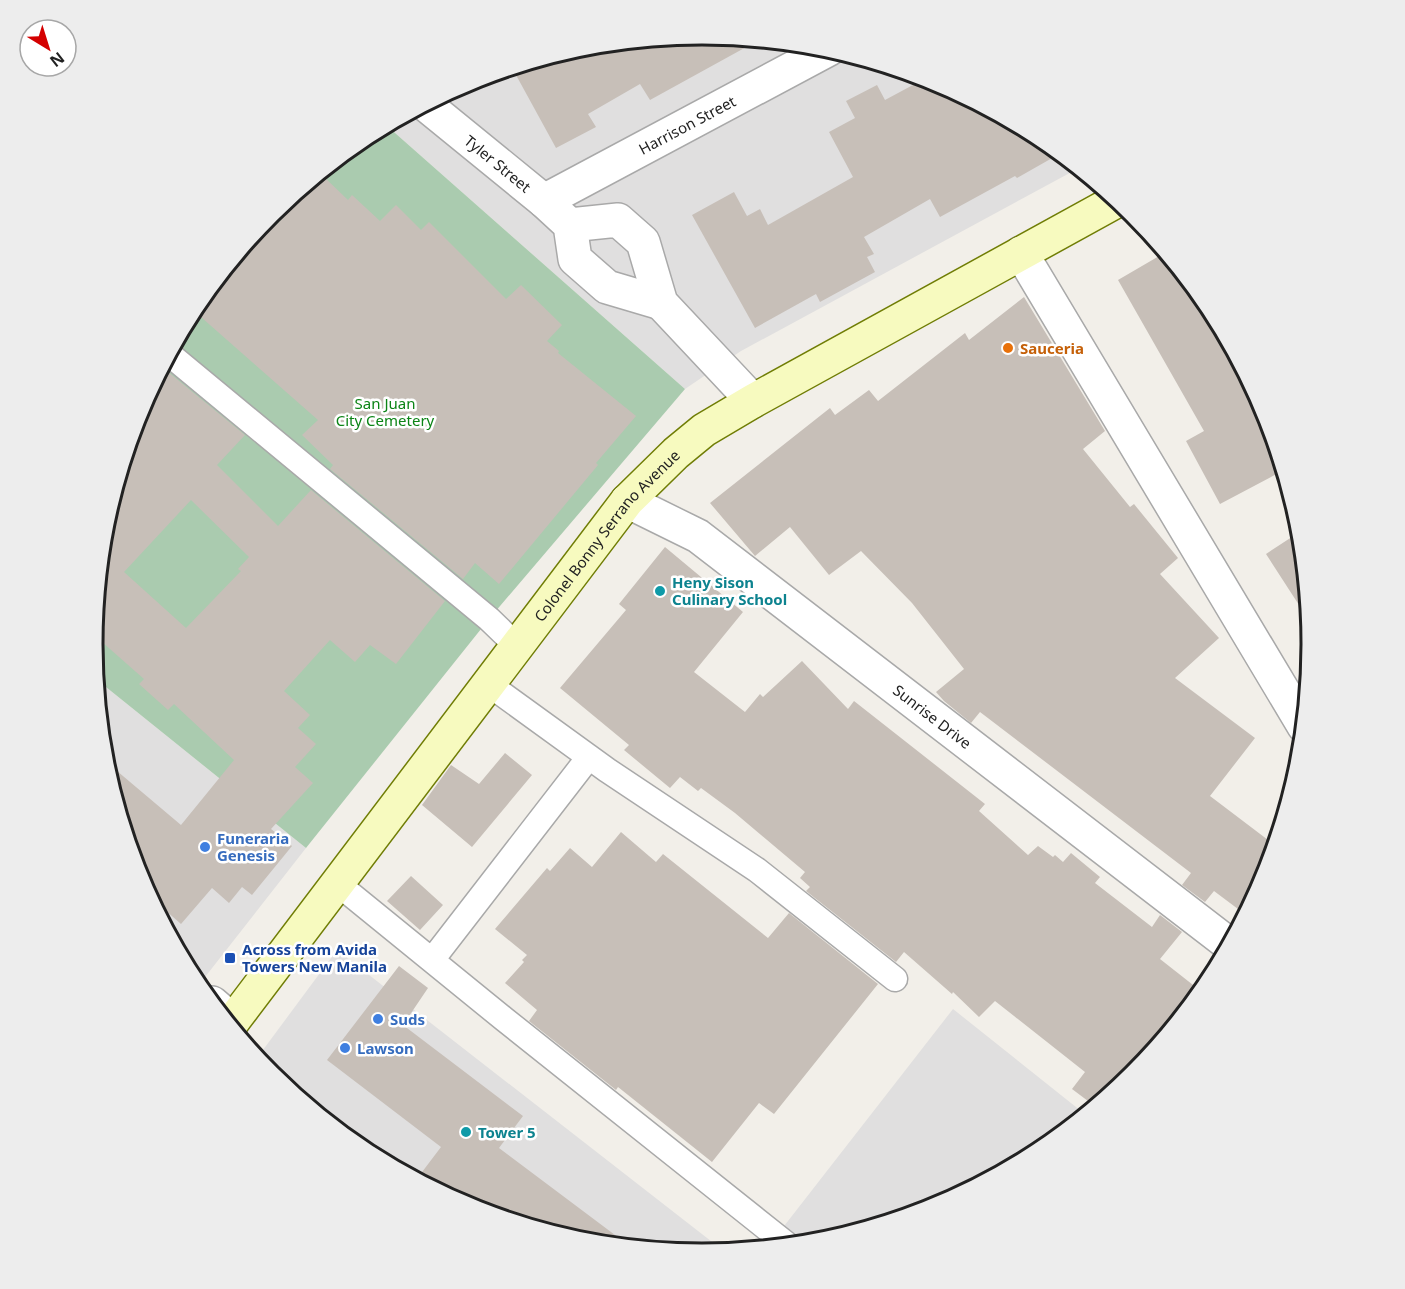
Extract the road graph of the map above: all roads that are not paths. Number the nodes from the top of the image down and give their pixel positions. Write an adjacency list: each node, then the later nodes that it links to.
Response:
1 (816, 56): 3 (street, Harrison Street)
2 (432, 110): 3 (street, Tyler Street)
3 (544, 201): 5 (street, Tyler Street)
4 (1109, 205): 6 (main road, Colonel Bonny Serrano Avenue)
5 (584, 223): 7 (street); 7 (street)
6 (1021, 253): 9 (main road, Colonel Bonny Serrano Avenue); 13 (street)
7 (661, 303): 9 (street)
8 (175, 359): 11 (lane)
9 (753, 400): 10 (main road, Colonel Bonny Serrano Avenue)
10 (627, 501): 11 (main road, Colonel Bonny Serrano Avenue); 16 (street, Sunrise Drive)
11 (517, 646): 12 (main road, Colonel Bonny Serrano Avenue)
12 (487, 683): 14 (lane); 15 (main road, Colonel Bonny Serrano Avenue)
13 (1298, 714)
14 (589, 757): 17 (lane); 18 (lane)
15 (338, 884): 17 (lane); 19 (main road, Colonel Bonny Serrano Avenue)
16 (1224, 940)
17 (432, 960): 20 (lane)
18 (895, 979)
19 (229, 1011)
20 (780, 1239)

